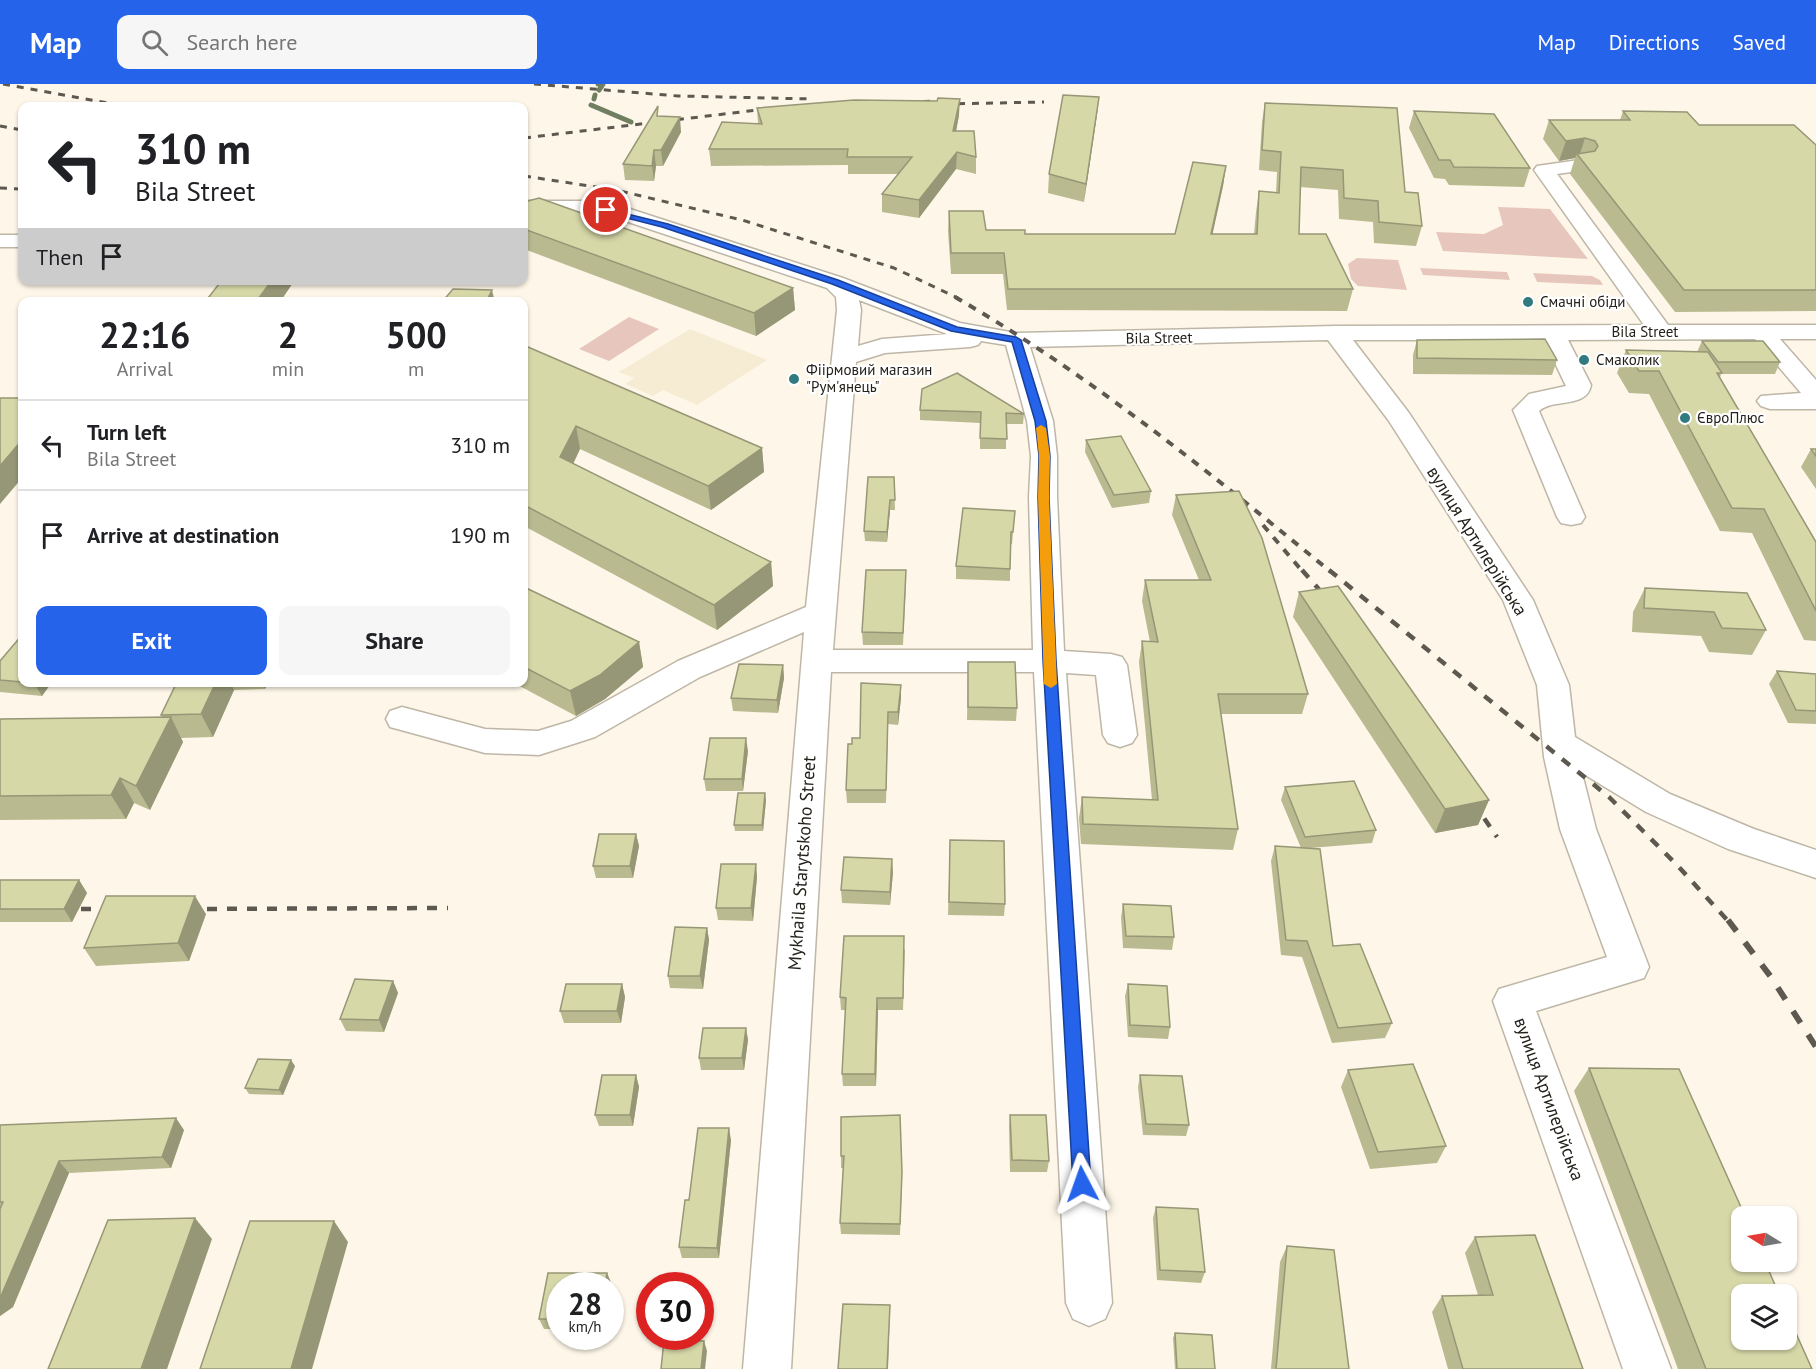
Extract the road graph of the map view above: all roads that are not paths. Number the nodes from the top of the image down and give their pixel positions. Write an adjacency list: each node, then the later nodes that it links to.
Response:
1 (1579, 166): 9 (street)
2 (528, 207): 5 (street, Bila Street)
3 (0, 241): 4 (street)
4 (18, 241)
5 (835, 282): 6 (street, Bila Street); 14 (street, Mykhaila Starytskoho Street)
6 (874, 316): 7 (street, Bila Street); 14 (street)
7 (955, 329): 13 (street, Bila Street); 14 (street)
8 (1552, 332): 9 (street, Bila Street); 12 (street, Bila Street); 18 (street)
9 (1661, 332): 10 (street, Bila Street)
10 (1761, 332): 11 (street, Bila Street); 15 (street)
11 (1816, 332)
12 (1335, 333): 13 (street, Bila Street); 24 (street, вулиця Артилерійська)
13 (1010, 340): 14 (street); 20 (street)
14 (845, 358): 19 (street, Mykhaila Starytskoho Street)
15 (1816, 395)
16 (1816, 400): 17 (street)
17 (1770, 401)
18 (1571, 517)
19 (820, 613): 21 (street, Mykhaila Starytskoho Street); 22 (street)
20 (1049, 660): 21 (street); 23 (street); 26 (street)
21 (816, 661): 27 (street, Mykhaila Starytskoho Street)
22 (402, 719)
23 (1120, 735)
24 (1559, 743): 25 (street); 28 (street, вулиця Артилерійська)
25 (1816, 864)
26 (1089, 1303)
27 (767, 1369)
28 (1647, 1369)

